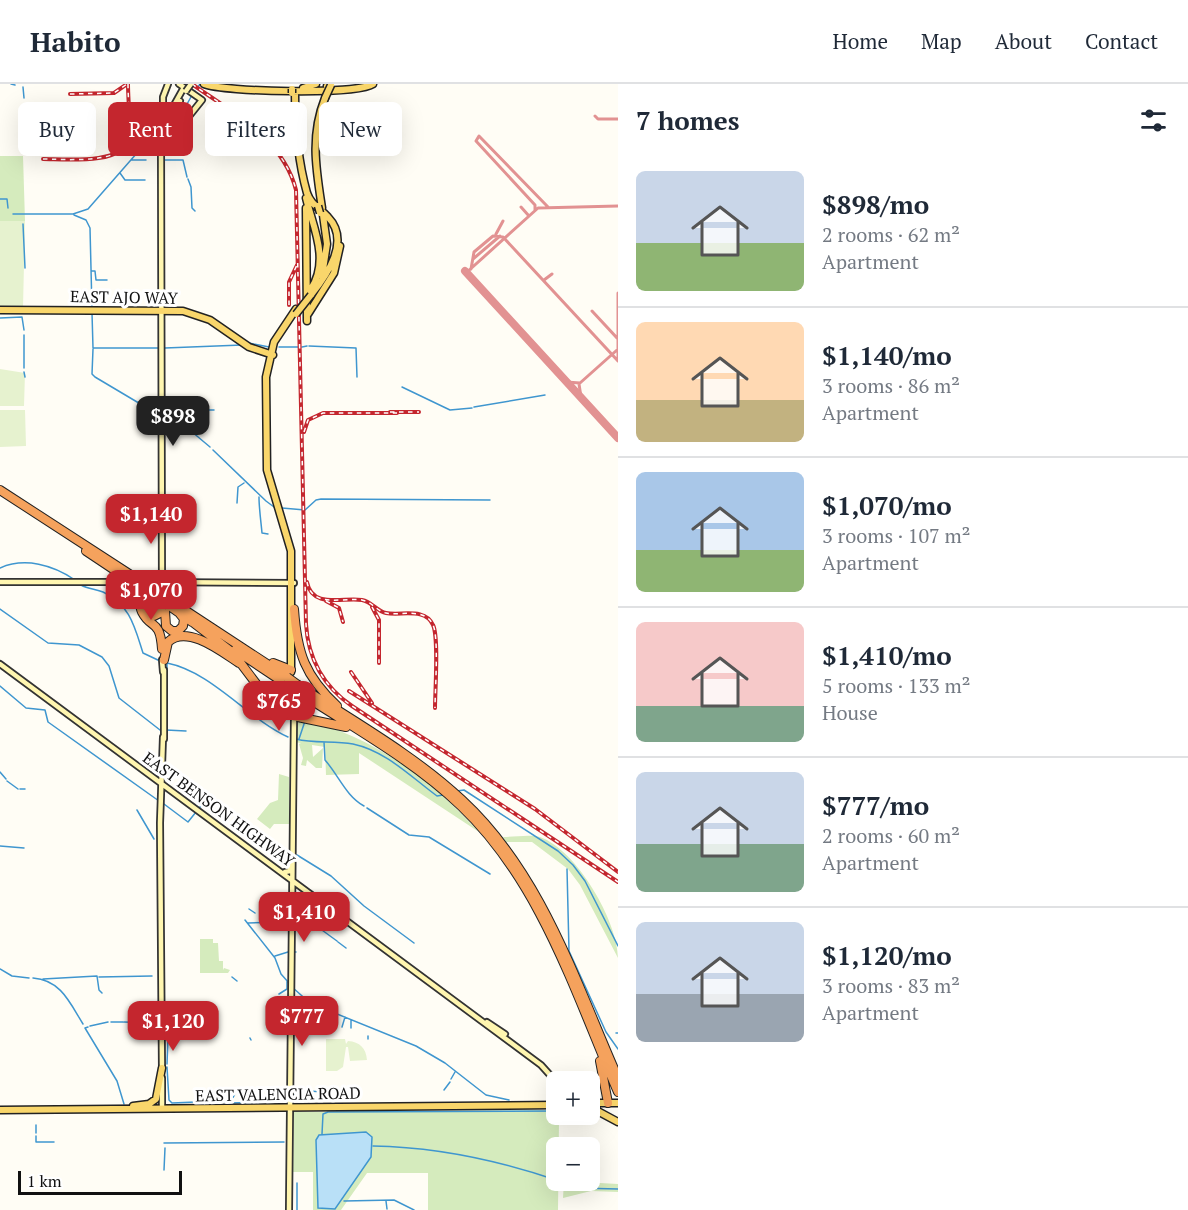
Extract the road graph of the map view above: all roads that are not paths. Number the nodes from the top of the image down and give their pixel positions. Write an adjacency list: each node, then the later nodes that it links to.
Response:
1 (168, 84): 10 (main road)
2 (179, 84): 13 (main road)
3 (318, 84): 9 (main road)
4 (375, 84): 9 (main road); 9 (main road)
5 (202, 85): 8 (main road); 8 (main road)
6 (329, 85): 16 (main road, bridge)
7 (187, 87): 11 (main road); 12 (main road)
8 (236, 90): 9 (main road)
9 (294, 90): 15 (main road); 16 (main road)
10 (163, 102)
11 (176, 102)
12 (178, 102)
13 (193, 112)
14 (162, 156): 19 (main road)
15 (304, 187): 16 (main road); 17 (main road)
16 (322, 212): 17 (main road); 17 (main road)
17 (313, 289): 20 (main road, bridge)
18 (0, 312): 19 (main road, EAST AJO WAY)
19 (162, 312): 20 (main road, EAST AJO WAY); 23 (main road)
20 (271, 356): 29 (main road)
21 (0, 491): 22 (highway)
22 (29, 510): 28 (highway); 28 (highway, bridge)
23 (163, 511): 24 (main road); 25 (main road)
24 (162, 532): 25 (main road); 27 (main road)
25 (164, 544): 27 (main road)
26 (0, 580): 27 (main road)
27 (163, 581): 29 (main road); 30 (main road)
28 (135, 582): 30 (highway); 30 (highway, bridge); 33 (highway)
29 (293, 582): 31 (main road); 36 (main road)
30 (164, 603): 32 (highway); 33 (main road); 34 (main road); 36 (highway)
31 (294, 609): 39 (main road); 40 (highway)
32 (190, 620): 36 (highway); 37 (highway)
33 (162, 649): 34 (main road)
34 (163, 662): 37 (highway); 41 (main road)
35 (0, 663): 42 (main road, EAST BENSON HIGHWAY)
36 (288, 677): 38 (highway, bridge); 39 (main road)
37 (253, 678): 39 (highway)
38 (298, 688): 40 (highway); 43 (highway)
39 (292, 715): 43 (highway); 51 (main road); 54 (main road)
40 (371, 733): 50 (highway)
41 (163, 736): 44 (main road); 46 (main road)
42 (129, 758): 45 (main road, EAST BENSON HIGHWAY); 46 (main road, EAST BENSON HIGHWAY)
43 (415, 769): 50 (highway)
44 (162, 772): 45 (main road); 46 (main road)
45 (155, 776): 46 (main road, EAST BENSON HIGHWAY)
46 (163, 783): 47 (main road, EAST BENSON HIGHWAY); 48 (main road); 49 (main road); 52 (main road, EAST BENSON HIGHWAY)
47 (172, 791): 48 (main road); 52 (main road, EAST BENSON HIGHWAY)
48 (163, 793): 49 (main road)
49 (161, 828): 61 (main road)
50 (496, 840): 58 (highway); 59 (highway)
51 (291, 852): 53 (main road); 54 (main road)
52 (267, 860): 53 (main road, EAST BENSON HIGHWAY); 54 (main road, EAST BENSON HIGHWAY)
53 (285, 872): 54 (main road, EAST BENSON HIGHWAY)
54 (292, 878): 55 (main road, EAST BENSON HIGHWAY); 56 (main road); 57 (main road); 63 (main road, EAST BENSON HIGHWAY)
55 (300, 886): 56 (main road); 62 (main road, EAST BENSON HIGHWAY)
56 (293, 901): 57 (main road)
57 (291, 985): 73 (main road)
58 (577, 985): 60 (highway); 64 (highway)
59 (585, 1017): 65 (highway); 70 (highway)
60 (618, 1062)
61 (162, 1068): 72 (main road); 76 (main road)
62 (546, 1071)
63 (549, 1071)
64 (618, 1078)
65 (618, 1092)
66 (389, 1104): 67 (main road, EAST VALENCIA ROAD); 73 (main road, EAST VALENCIA ROAD); 74 (main road)
67 (546, 1104)
68 (546, 1104): 74 (main road, EAST VALENCIA ROAD)
69 (600, 1105): 70 (main road)
70 (608, 1105): 71 (main road); 79 (main road)
71 (618, 1105)
72 (129, 1107): 75 (main road, EAST VALENCIA ROAD); 76 (main road, EAST VALENCIA ROAD)
73 (288, 1107): 74 (main road, EAST VALENCIA ROAD); 76 (main road, EAST VALENCIA ROAD); 80 (main road)
74 (369, 1107)
75 (97, 1108): 76 (main road, EAST VALENCIA ROAD); 77 (main road, EAST VALENCIA ROAD)
76 (162, 1108)
77 (0, 1109)
78 (600, 1111): 79 (main road)
79 (618, 1122)
80 (290, 1210)

